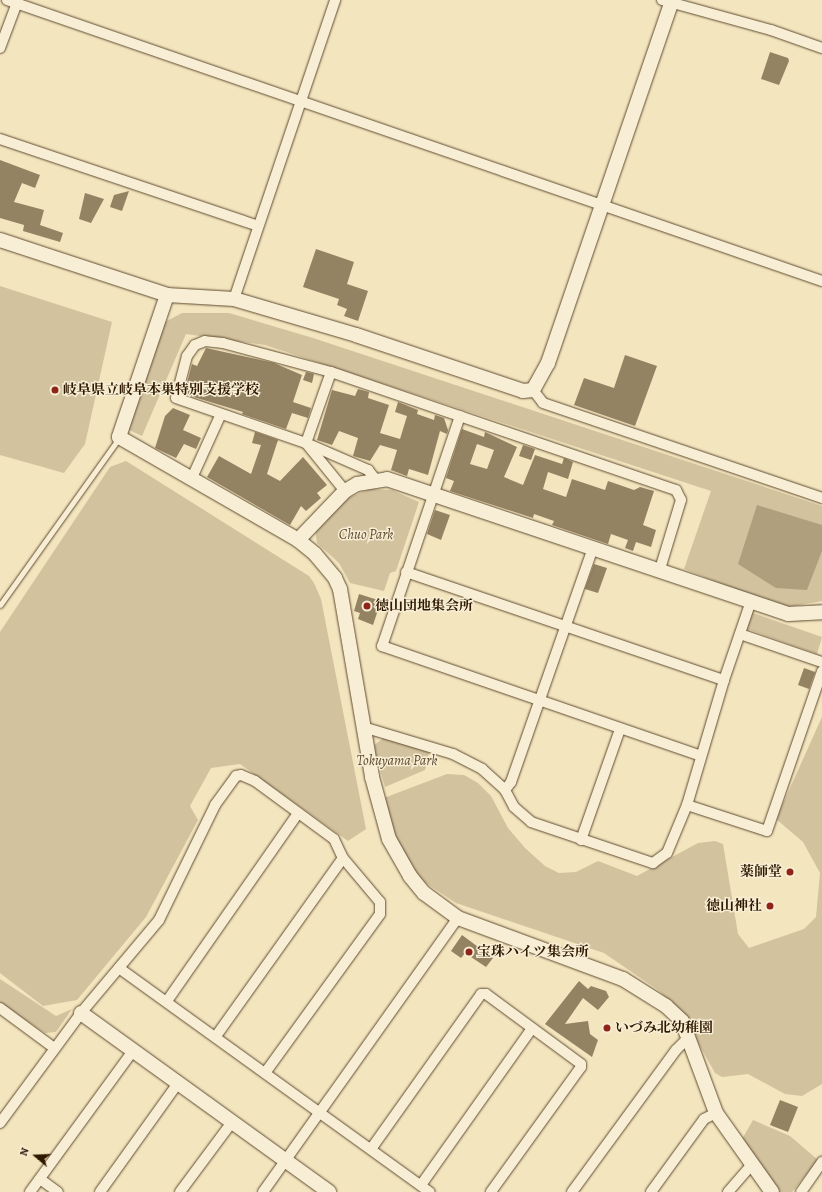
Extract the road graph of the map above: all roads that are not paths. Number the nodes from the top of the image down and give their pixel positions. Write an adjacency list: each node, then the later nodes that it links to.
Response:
1 (335, 0): 6 (street)
2 (14, 1): 4 (street); 6 (street)
3 (668, 1): 5 (street); 8 (street)
4 (0, 48)
5 (822, 48)
6 (300, 100): 8 (street); 9 (street)
7 (0, 139): 9 (street)
8 (602, 206): 11 (street); 15 (street)
9 (258, 226): 13 (street)
10 (0, 240): 12 (street)
11 (822, 281)
12 (168, 295): 13 (street); 18 (street)
13 (234, 299): 15 (street)
14 (331, 372): 16 (street); 17 (street); 19 (street)
15 (533, 390): 24 (street)
16 (221, 414): 19 (street); 20 (street)
17 (460, 416): 23 (street); 27 (street)
18 (119, 437): 20 (street); 30 (lane)
19 (306, 443): 21 (street); 22 (street)
20 (191, 480): 25 (street)
21 (376, 480): 22 (street); 23 (street)
22 (345, 491): 25 (street)
23 (431, 493): 26 (street); 28 (street)
24 (822, 498)
25 (298, 540): 38 (street)
26 (593, 548): 27 (street); 32 (street)
27 (660, 569): 29 (street)
28 (406, 572): 32 (street); 37 (street)
29 (751, 601): 31 (street); 33 (street)
30 (0, 605)
31 (822, 612)
32 (564, 626): 36 (street); 37 (street)
33 (740, 634): 34 (street); 36 (street)
34 (822, 662)
35 (822, 671): 42 (street)
36 (724, 680): 40 (street)
37 (538, 701): 39 (street); 41 (street)
38 (363, 727): 41 (street); 46 (street)
39 (620, 728): 40 (street); 44 (street)
40 (701, 756): 42 (street)
41 (505, 790): 44 (street)
42 (687, 805): 44 (street)
43 (298, 813): 45 (street); 47 (street); 48 (street)
44 (582, 840)
45 (343, 858): 52 (street); 56 (street)
46 (458, 918): 53 (street); 58 (street)
47 (120, 968): 48 (street); 50 (street)
48 (167, 1001): 52 (street)
49 (0, 1008): 54 (street)
50 (81, 1013): 54 (street); 55 (street)
51 (532, 1028): 62 (street); 67 (street); 75 (street)
52 (216, 1036): 56 (street)
53 (689, 1037): 59 (street); 76 (street)
54 (54, 1048): 61 (street)
55 (133, 1051): 57 (street); 66 (street)
56 (265, 1073): 58 (street)
57 (178, 1083): 60 (street); 70 (street)
58 (320, 1113): 62 (street); 63 (street)
59 (716, 1113): 65 (street); 77 (street)
60 (232, 1122): 63 (street); 71 (street)
61 (0, 1123)
62 (371, 1149): 67 (street)
63 (286, 1160): 72 (street); 73 (street)
64 (822, 1162): 80 (street)
65 (752, 1164): 78 (street); 79 (street)
66 (40, 1179): 68 (street); 69 (street)
67 (421, 1185): 74 (street)
68 (30, 1192)
69 (58, 1192)
70 (100, 1192)
71 (180, 1192)
72 (263, 1192)
73 (329, 1192)
74 (430, 1192)
75 (492, 1192)
76 (572, 1192)
77 (651, 1192)
78 (728, 1192)
79 (772, 1192)
80 (801, 1192)

